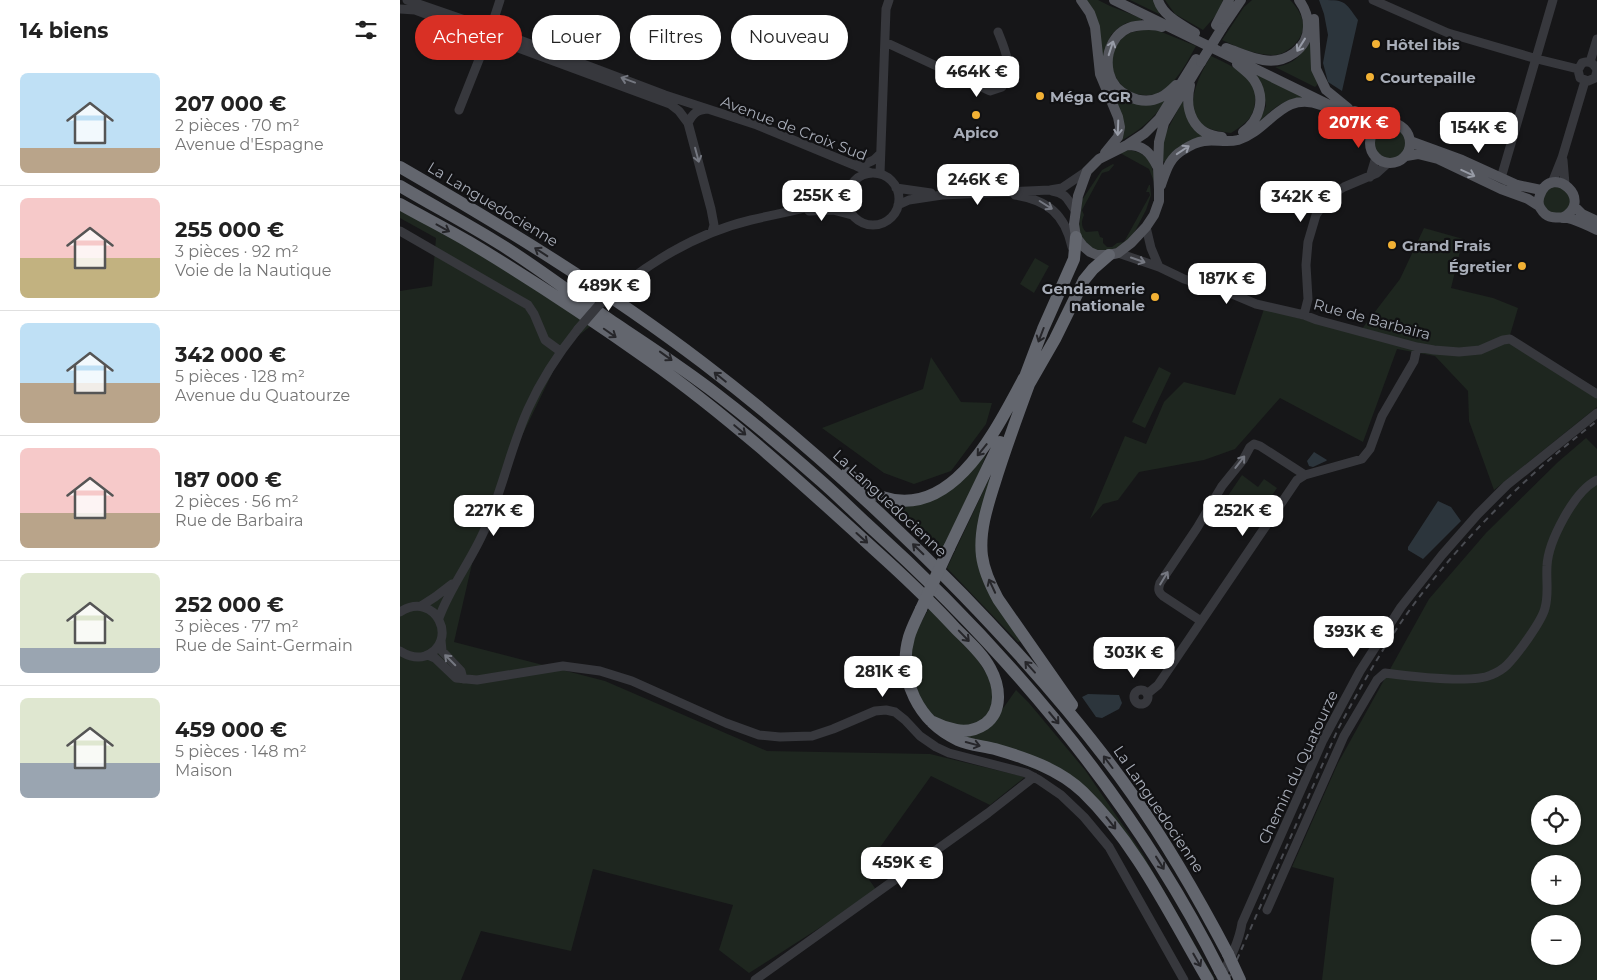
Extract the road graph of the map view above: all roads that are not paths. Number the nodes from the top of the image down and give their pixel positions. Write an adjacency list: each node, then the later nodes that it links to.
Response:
1 (406, 0): 16 (street); 18 (street, Avenue de Croix Sud)
2 (500, 0): 19 (street)
3 (889, 0): 24 (street)
4 (1080, 0): 48 (main road, one-way to 48)
5 (1114, 0): 23 (main road)
6 (1123, 0): 23 (main road)
7 (1158, 0): 23 (main road)
8 (1229, 0): 20 (main road)
9 (1241, 0): 15 (main road)
10 (1246, 0): 15 (main road)
11 (1299, 0): 27 (main road, one-way to 27)
12 (1306, 0): 35 (main road)
13 (1374, 0): 28 (street)
14 (1553, 0): 28 (street)
15 (1234, 5): 20 (main road)
16 (400, 9): 17 (street, Avenue de Croix Sud)
17 (431, 15)
18 (444, 15)
19 (495, 15)
20 (1219, 26): 33 (main road, bridge)
21 (998, 32): 24 (street)
22 (1597, 39): 30 (street)
23 (1201, 40): 27 (main road); 33 (main road, one-way to 23)
24 (885, 42): 44 (street)
25 (522, 44): 36 (street, Avenue de Croix Sud, one-way to 25)
26 (522, 46): 39 (street, Avenue de Croix Sud)
27 (1219, 48): 33 (main road); 35 (main road); 38 (main road)
28 (1537, 59): 31 (street); 56 (street)
29 (479, 60): 37 (street)
30 (1590, 62): 31 (street); 32 (street)
31 (1578, 69): 34 (street)
32 (1597, 72): 34 (street)
33 (1187, 78): 43 (main road); 52 (main road)
34 (1585, 81): 47 (street)
35 (1348, 108): 40 (main road)
36 (707, 109): 39 (street, Avenue de Croix Sud); 50 (street, Avenue de Croix Sud)
37 (459, 110)
38 (1358, 119): 41 (main road); 62 (main road, one-way to 38)
39 (688, 123): 72 (street, Avenue de Croix Sud, one-way to 72)
40 (1386, 124): 41 (main road); 42 (main road)
41 (1372, 136): 46 (main road)
42 (1410, 141): 45 (main road); 56 (main road)
43 (1127, 145): 48 (main road); 52 (main road)
44 (879, 155): 50 (street); 54 (street)
45 (1406, 156): 49 (main road); 70 (main road, one-way to 70)
46 (1376, 157): 49 (main road); 55 (street)
47 (1562, 158): 57 (street); 58 (street)
48 (1099, 159): 53 (main road)
49 (1388, 163): 55 (street)
50 (854, 164): 54 (street, Avenue de Croix Sud)
51 (400, 167): 94 (highway, La Languedocienne, one-way to 51)
52 (1158, 167): 62 (main road)
53 (1088, 171): 61 (street); 73 (main road)
54 (875, 174): 60 (street); 64 (street)
55 (1370, 177): 88 (street)
56 (1501, 178): 63 (main road)
57 (1552, 183): 58 (main road); 63 (main road)
58 (1565, 184): 71 (main road)
59 (400, 186): 75 (highway, La Languedocienne)
60 (896, 188): 67 (street); 69 (street)
61 (1050, 190): 65 (street); 73 (street)
62 (1159, 190): 79 (main road)
63 (1542, 190): 70 (main road)
64 (847, 193): 74 (street); 76 (street)
65 (1000, 193): 67 (street); 86 (street, one-way to 86)
66 (400, 194): 75 (highway)
67 (942, 195): 69 (street)
68 (400, 204): 108 (highway, one-way to 108)
69 (898, 205): 76 (street)
70 (1539, 206): 77 (main road)
71 (1574, 206): 77 (main road); 78 (main road)
72 (711, 209): 80 (street, Avenue de Croix Sud); 83 (street, Avenue de Croix Sud)
73 (1075, 210): 84 (main road)
74 (796, 211): 76 (street); 80 (street)
75 (448, 214): 112 (highway, La Languedocienne, one-way to 112)
76 (852, 215)
77 (1562, 218): 81 (main road)
78 (1597, 221)
79 (1146, 227): 85 (main road); 87 (street)
80 (724, 228): 83 (street)
81 (1597, 230)
82 (400, 231): 90 (street)
83 (712, 232): 90 (street, bridge)
84 (1076, 237): 85 (main road); 86 (highway)
85 (1113, 254): 87 (street, Rue de Barbaira, one-way to 87); 91 (highway)
86 (1074, 259): 91 (highway, one-way to 91)
87 (1159, 267): 88 (street, Rue de Barbaira)
88 (1304, 315): 89 (street, Rue de Barbaira)
89 (1417, 347): 92 (street, Rue de Barbaira); 95 (street)
90 (560, 352): 97 (street)
91 (1028, 379): 94 (highway, one-way to 94); 108 (highway, bridge); 109 (highway, one-way to 91)
92 (1597, 394)
93 (1597, 413): 112 (street, Chemin du Quatourze)
94 (812, 452): 109 (highway, La Languedocienne, one-way to 94)
95 (1305, 476): 101 (street); 101 (street, one-way to 95)
96 (1597, 480): 111 (street)
97 (458, 579): 98 (street); 100 (street)
98 (420, 606): 99 (street); 100 (street)
99 (400, 612)
100 (439, 618): 102 (street)
101 (1201, 621): 107 (street)
102 (441, 640): 104 (street); 106 (street, one-way to 102)
103 (400, 651): 105 (street)
104 (428, 655): 105 (street); 106 (street)
105 (404, 658)
106 (463, 679): 110 (street)
107 (1147, 694)
108 (931, 721): 115 (highway, one-way to 115)
109 (1084, 730): 116 (highway, La Languedocienne, one-way to 109, bridge)
110 (1034, 777): 113 (street); 114 (street)
111 (1267, 910)
112 (1222, 977)
113 (755, 980)
114 (1184, 980)
115 (1208, 980)
116 (1240, 980)

